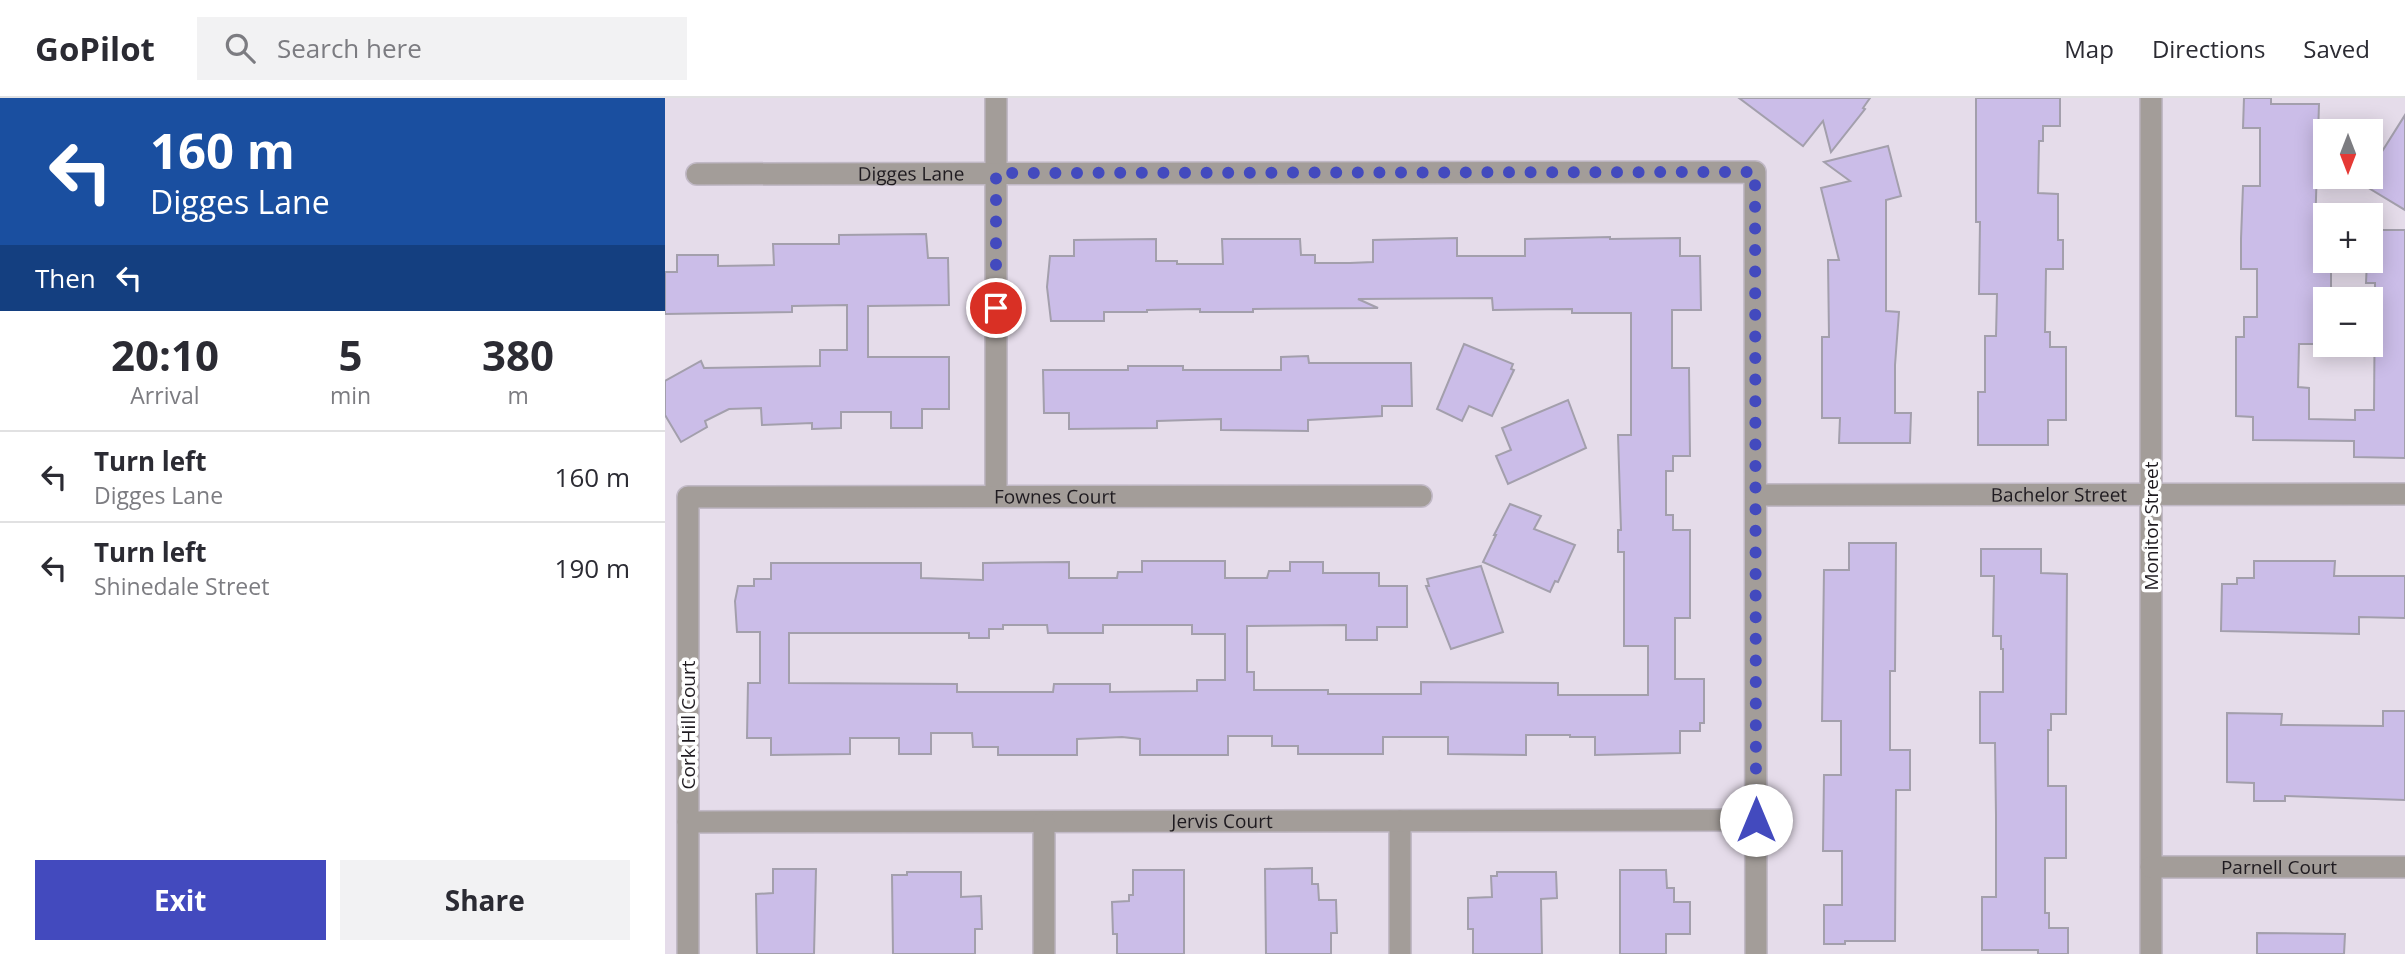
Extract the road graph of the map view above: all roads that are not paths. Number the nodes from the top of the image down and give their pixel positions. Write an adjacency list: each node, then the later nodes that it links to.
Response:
1 (996, 98): 3 (street)
2 (2151, 98): 5 (street, Monitor Street)
3 (996, 173): 4 (street, Digges Lane); 7 (street, Digges Lane); 9 (street)
4 (698, 174)
5 (2151, 494): 6 (street, Bachelor Street); 7 (street, Bachelor Street); 15 (street, Monitor Street)
6 (2405, 494)
7 (1756, 495): 11 (street)
8 (688, 496): 9 (street, Fownes Court); 13 (street, Cork Hill Court)
9 (996, 496): 10 (street, Fownes Court)
10 (1422, 496)
11 (1756, 820): 12 (street, Jervis Court); 20 (street)
12 (1400, 821): 14 (street, Jervis Court); 19 (street)
13 (688, 822): 14 (street, Jervis Court); 17 (street, Cork Hill Court)
14 (1044, 822): 18 (street)
15 (2151, 867): 16 (street, Parnell Court); 21 (street, Monitor Street)
16 (2405, 867)
17 (688, 954)
18 (1044, 954)
19 (1400, 954)
20 (1756, 954)
21 (2151, 954)

